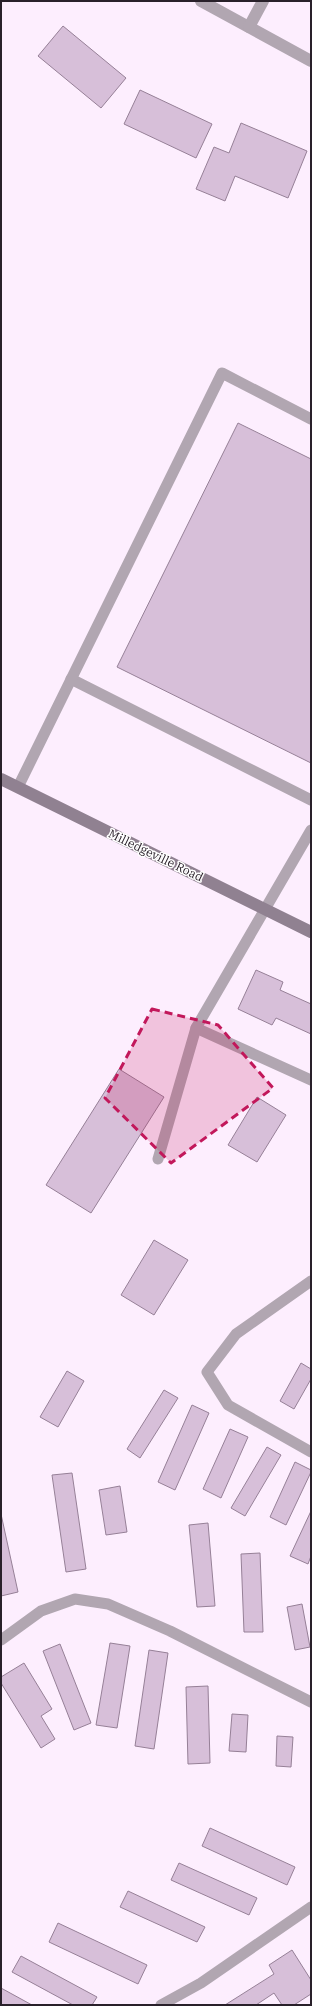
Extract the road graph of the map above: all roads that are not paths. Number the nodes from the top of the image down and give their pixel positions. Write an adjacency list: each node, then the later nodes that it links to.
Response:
1 (201, 1): 3 (street)
2 (263, 1): 3 (street)
3 (249, 27): 4 (street)
4 (311, 61)
5 (311, 419): 6 (lane)
6 (71, 679): 8 (lane); 9 (lane)
7 (1, 779): 8 (street, Milledgeville Road)
8 (18, 788): 11 (street, Milledgeville Road)
9 (311, 800)
10 (311, 830): 11 (lane)
11 (265, 908): 12 (street, Milledgeville Road); 13 (lane)
12 (311, 932)
13 (196, 1028): 14 (lane); 15 (lane)
14 (311, 1080)
15 (158, 1159)
16 (311, 1281): 17 (lane)
17 (311, 1452)
18 (1, 1640): 19 (lane)
19 (311, 1702)
20 (311, 1907): 21 (lane)
21 (161, 2005)

